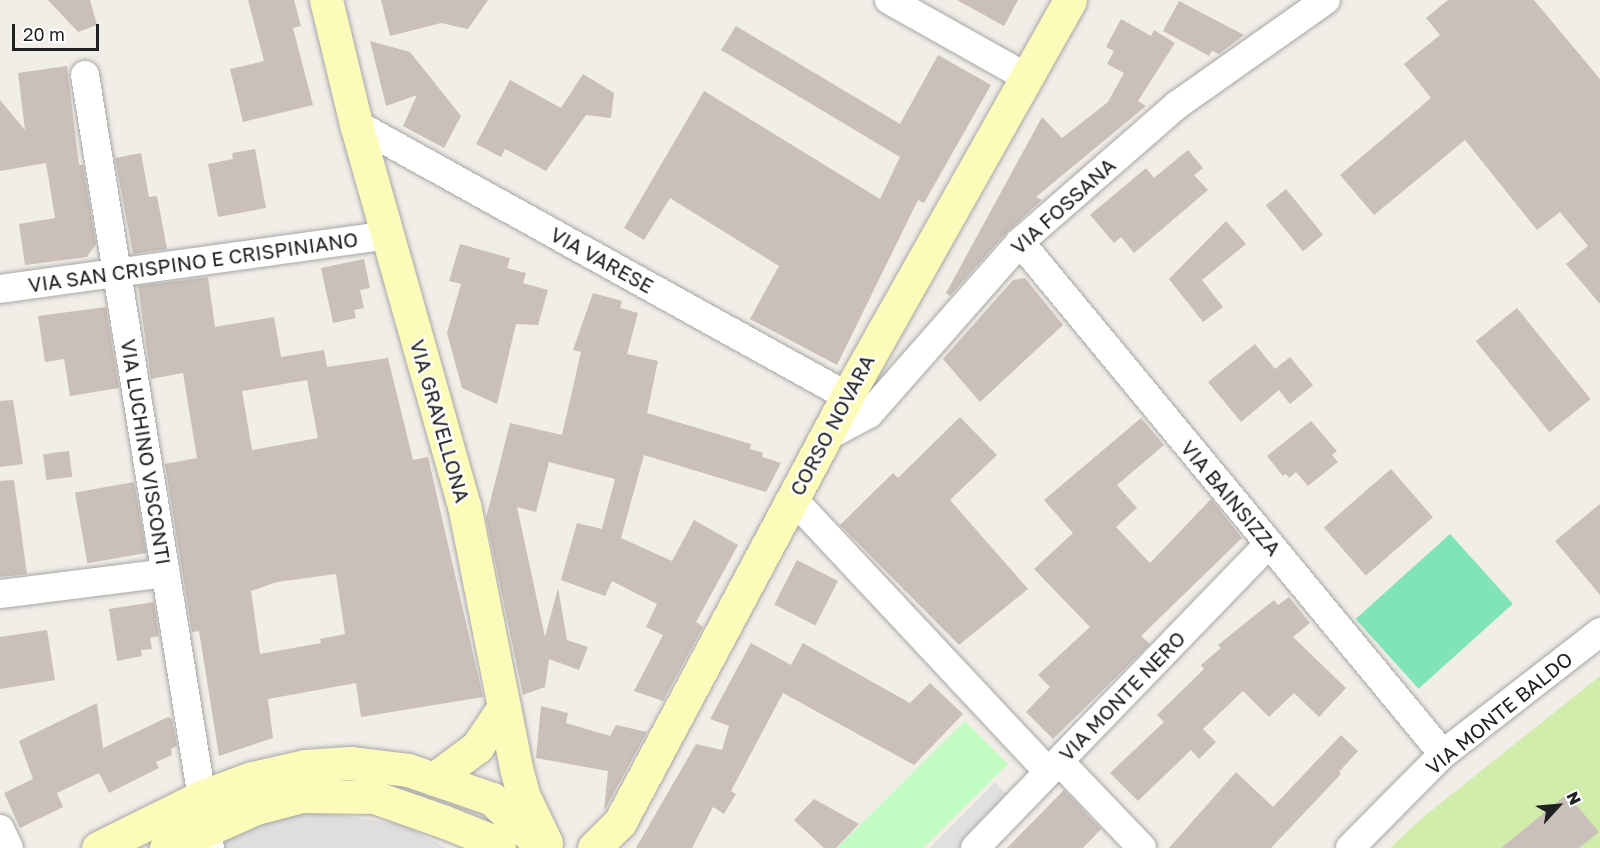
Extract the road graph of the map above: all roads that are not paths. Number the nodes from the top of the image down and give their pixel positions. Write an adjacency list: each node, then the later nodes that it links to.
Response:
1 (326, 0): 7 (main road, VIA GRAVELLONA)
2 (890, 0): 6 (street)
3 (1070, 0): 6 (main road, CORSO NOVARA)
4 (1326, 0): 9 (street, VIA FOSSANA)
5 (85, 75): 10 (street, VIA LUCHINO VISCONTI)
6 (1026, 78): 12 (main road, CORSO NOVARA)
7 (356, 124): 8 (main road, VIA GRAVELLONA); 12 (street, VIA VARESE)
8 (387, 235): 10 (street, VIA SAN CRISPINO E CRISPINIANO); 19 (main road, VIA GRAVELLONA)
9 (1020, 242): 13 (street, VIA FOSSANA); 15 (street, VIA BAINSIZZA)
10 (117, 275): 11 (street, VIA SAN CRISPINO E CRISPINIANO); 16 (street, VIA LUCHINO VISCONTI)
11 (0, 289)
12 (847, 396): 13 (main road, CORSO NOVARA)
13 (824, 438): 14 (main road, CORSO NOVARA)
14 (792, 498): 21 (street); 31 (main road, CORSO NOVARA)
15 (1269, 544): 20 (street, VIA BAINSIZZA); 21 (street, VIA MONTE NERO)
16 (166, 573): 17 (street); 23 (street, VIA LUCHINO VISCONTI)
17 (0, 594)
18 (1600, 632): 20 (street, VIA MONTE BALDO)
19 (504, 707): 22 (main road); 26 (main road, VIA GRAVELLONA)
20 (1443, 754): 34 (street, VIA MONTE BALDO)
21 (1053, 766): 32 (street, VIA MONTE NERO); 33 (street)
22 (434, 779): 23 (main road); 26 (main road)
23 (203, 796): 25 (street, VIA LUCHINO VISCONTI); 28 (main road)
24 (0, 830): 27 (street)
25 (208, 838): 29 (main road); 30 (main road)
26 (543, 846): 31 (main road)
27 (9, 848)
28 (98, 848)
29 (166, 848)
30 (499, 848)
31 (594, 848)
32 (975, 848)
33 (1142, 848)
34 (1350, 848)

